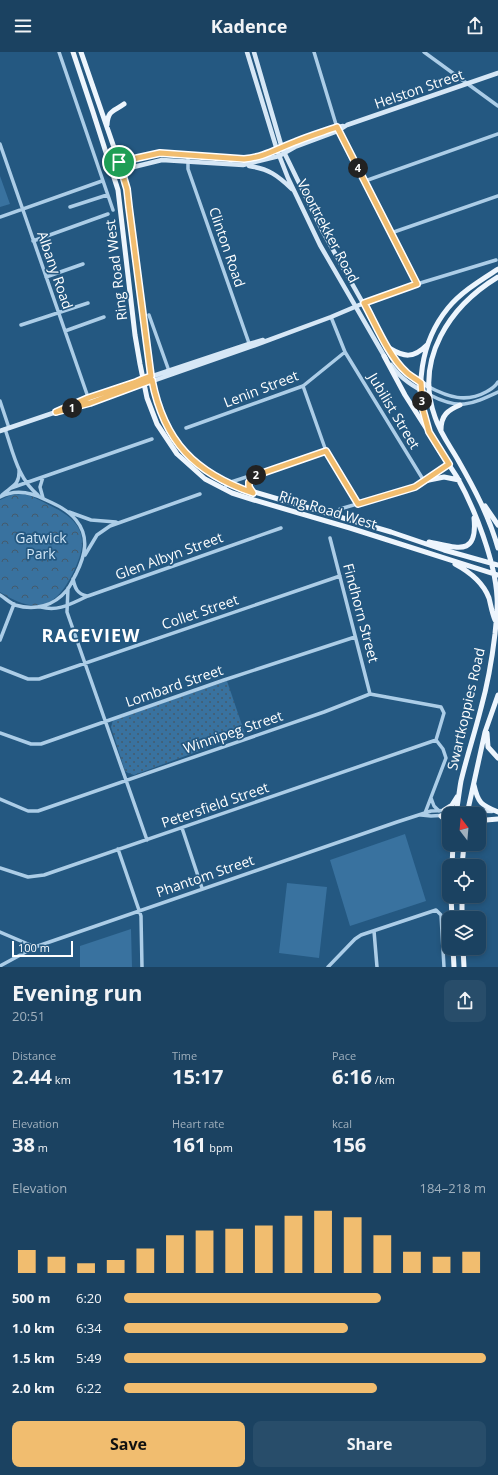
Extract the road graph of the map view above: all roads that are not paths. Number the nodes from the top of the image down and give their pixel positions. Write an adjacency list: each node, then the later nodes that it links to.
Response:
1 (58, 52): 27 (street)
2 (73, 52): 23 (main road, Ring Road West)
3 (81, 52): 12 (main road, Ring Road West)
4 (247, 52): 17 (street, Voortrekker Road)
5 (254, 52): 16 (street, Voortrekker Road)
6 (314, 52): 13 (street)
7 (424, 52): 9 (street)
8 (498, 73): 9 (street, Helston Street)
9 (468, 84): 11 (street); 13 (street, Helston Street)
10 (124, 104): 12 (main road)
11 (498, 106)
12 (106, 126): 21 (main road, Ring Road West)
13 (337, 129): 16 (street, Helston Street); 19 (street, Helston Street); 28 (street)
14 (498, 134): 28 (street)
15 (0, 144): 33 (street, Albany Road)
16 (282, 148): 17 (street, Helston Street); 19 (street, Voortrekker Road)
17 (276, 150): 18 (street, Helston Street); 20 (street, Voortrekker Road)
18 (188, 154): 21 (street, Helston Street); 22 (street, Clinton Road)
19 (284, 154): 20 (street, Helston Street); 48 (street, Voortrekker Road)
20 (279, 156): 24 (street, Helston Street); 29 (street, Voortrekker Road)
21 (119, 162): 23 (street, Helston Street); 25 (main road, Ring Road West)
22 (187, 162): 24 (street, Helston Street); 25 (street, Helston Street); 57 (street, Clinton Road)
23 (110, 165): 26 (main road, Ring Road West)
24 (243, 165): 29 (street)
25 (121, 169): 26 (street, Helston Street); 62 (main road, Ring Road West)
26 (112, 172): 63 (main road, Ring Road West)
27 (102, 181): 30 (street); 33 (street)
28 (365, 181): 37 (street)
29 (296, 193): 49 (street, Voortrekker Road)
30 (107, 195): 32 (street); 34 (street)
31 (498, 196): 37 (street)
32 (70, 208)
33 (22, 209): 36 (street); 38 (street, Albany Road)
34 (113, 210)
35 (108, 214): 38 (street)
36 (0, 216)
37 (391, 233): 46 (street)
38 (34, 241): 43 (street, Albany Road)
39 (496, 260): 46 (street)
40 (83, 264): 43 (street)
41 (498, 269): 42 (main road)
42 (486, 276): 45 (main road); 56 (main road)
43 (46, 277): 50 (street, Albany Road)
44 (498, 277): 45 (main road)
45 (491, 281): 67 (main road)
46 (417, 284): 48 (street)
47 (88, 303): 50 (street)
48 (364, 303): 49 (street); 58 (street, Voortrekker Road)
49 (356, 307): 53 (street); 60 (street, Voortrekker Road)
50 (58, 312): 54 (street); 55 (street, Albany Road)
51 (149, 315): 61 (street)
52 (104, 317): 55 (street)
53 (331, 317): 57 (street); 59 (street)
54 (21, 325)
55 (65, 331): 71 (street, Albany Road)
56 (428, 343): 58 (main road); 65 (main road)
57 (249, 346): 61 (street); 62 (street)
58 (389, 348): 65 (street, Voortrekker Road)
59 (346, 352): 66 (street, Lenin Street); 85 (street, Jubilist Street)
60 (384, 356): 68 (street, Voortrekker Road); 76 (main road, Swartkoppies Road)
61 (169, 371): 62 (street)
62 (151, 378): 63 (street); 87 (main road, Ring Road West)
63 (143, 381): 71 (street); 89 (main road, Ring Road West)
64 (498, 382): 67 (street)
65 (421, 383): 67 (street, Voortrekker Road); 68 (main road)
66 (303, 386): 74 (street, Lenin Street); 79 (street)
67 (429, 387): 70 (main road)
68 (421, 390): 70 (street, Voortrekker Road); 76 (main road)
69 (498, 392): 73 (street)
70 (430, 395): 73 (street); 77 (main road)
71 (89, 400): 75 (street)
72 (0, 401): 75 (street)
73 (460, 405): 77 (main road)
74 (186, 428)
75 (5, 430): 81 (street)
76 (429, 432): 80 (main road, Swartkoppies Road)
77 (441, 432): 92 (main road)
78 (152, 439): 83 (street)
79 (326, 451): 82 (street); 95 (street)
80 (449, 464): 84 (main road, Swartkoppies Road); 85 (street)
81 (19, 469): 86 (street); 88 (street)
82 (254, 476): 87 (street); 90 (street)
83 (43, 477): 86 (street); 94 (street)
84 (459, 480): 85 (main road); 97 (main road, Swartkoppies Road)
85 (424, 481): 95 (street)
86 (26, 482): 88 (street); 94 (street)
87 (228, 483): 89 (street); 90 (main road, Ring Road West)
88 (11, 488): 93 (street)
89 (224, 489): 105 (main road, Ring Road West)
90 (253, 493): 103 (main road, Ring Road West)
91 (200, 494): 99 (street)
92 (478, 495): 100 (main road); 104 (main road)
93 (0, 497): 94 (street)
94 (42, 497): 98 (street)
95 (358, 504): 96 (street)
96 (340, 509)
97 (473, 511): 103 (main road); 107 (main road, Swartkoppies Road)
98 (68, 512): 99 (street); 106 (street)
99 (117, 522): 106 (street)
100 (498, 525)
101 (281, 528): 114 (street, Glen Albyn Street)
102 (330, 538): 110 (street, Findhorn Street)
103 (415, 541): 107 (main road, Ring Road West)
104 (498, 548)
105 (441, 558): 109 (main road, Ring Road West); 118 (main road)
106 (82, 562): 111 (street)
107 (490, 563): 108 (main road, Ring Road West); 109 (main road, Swartkoppies Road)
108 (498, 565)
109 (496, 574): 118 (main road, Swartkoppies Road)
110 (340, 576): 119 (street, Findhorn Street); 121 (street, Collet Street)
111 (73, 579): 112 (street); 114 (street)
112 (68, 588): 116 (street); 117 (street)
113 (0, 595): 115 (street)
114 (88, 596): 116 (street, Glen Albyn Street)
115 (14, 604): 117 (street); 120 (street)
116 (67, 606): 117 (street); 121 (street)
117 (41, 607)
118 (496, 623): 132 (main road, Swartkoppies Road)
119 (356, 637): 123 (street, Findhorn Street); 125 (street, Lombard Street)
120 (0, 640)
121 (85, 664): 122 (street, Collet Street); 125 (street)
122 (0, 668)
123 (370, 694): 128 (street); 130 (street, Winnipeg Street)
124 (498, 698): 126 (main road, Swartkoppies Road)
125 (105, 721): 127 (street, Lombard Street); 130 (street)
126 (488, 724): 129 (main road); 131 (main road, Swartkoppies Road)
127 (0, 733)
128 (436, 740): 133 (street); 143 (street, Petersfield Street)
129 (498, 758)
130 (126, 781): 134 (street, Winnipeg Street); 144 (street)
131 (473, 782): 136 (main road, Swartkoppies Road); 139 (main road)
132 (459, 794): 135 (main road, Swartkoppies Road); 138 (main road)
133 (431, 798): 138 (street); 140 (street)
134 (0, 799)
135 (457, 807)
136 (468, 807)
137 (486, 811): 139 (street, Phantom Street)
138 (441, 812): 140 (street, Phantom Street)
139 (498, 812)
140 (424, 814): 147 (street, Phantom Street)
141 (498, 819): 142 (main road)
142 (486, 820)
143 (182, 828): 144 (street, Petersfield Street); 147 (street)
144 (147, 840): 145 (street, Petersfield Street)
145 (118, 849): 146 (street, Petersfield Street); 148 (street)
146 (0, 868)
147 (202, 888): 148 (street, Phantom Street)
148 (140, 910): 151 (street, Phantom Street); 155 (street)
149 (374, 931): 156 (street); 157 (street); 158 (street)
150 (0, 932): 151 (street)
151 (35, 947): 154 (street, Phantom Street)
152 (453, 955): 159 (main road)
153 (463, 955): 160 (main road)
154 (0, 966)
155 (142, 967)
156 (328, 967)
157 (376, 967)
158 (444, 967)
159 (454, 967)
160 (464, 967)

